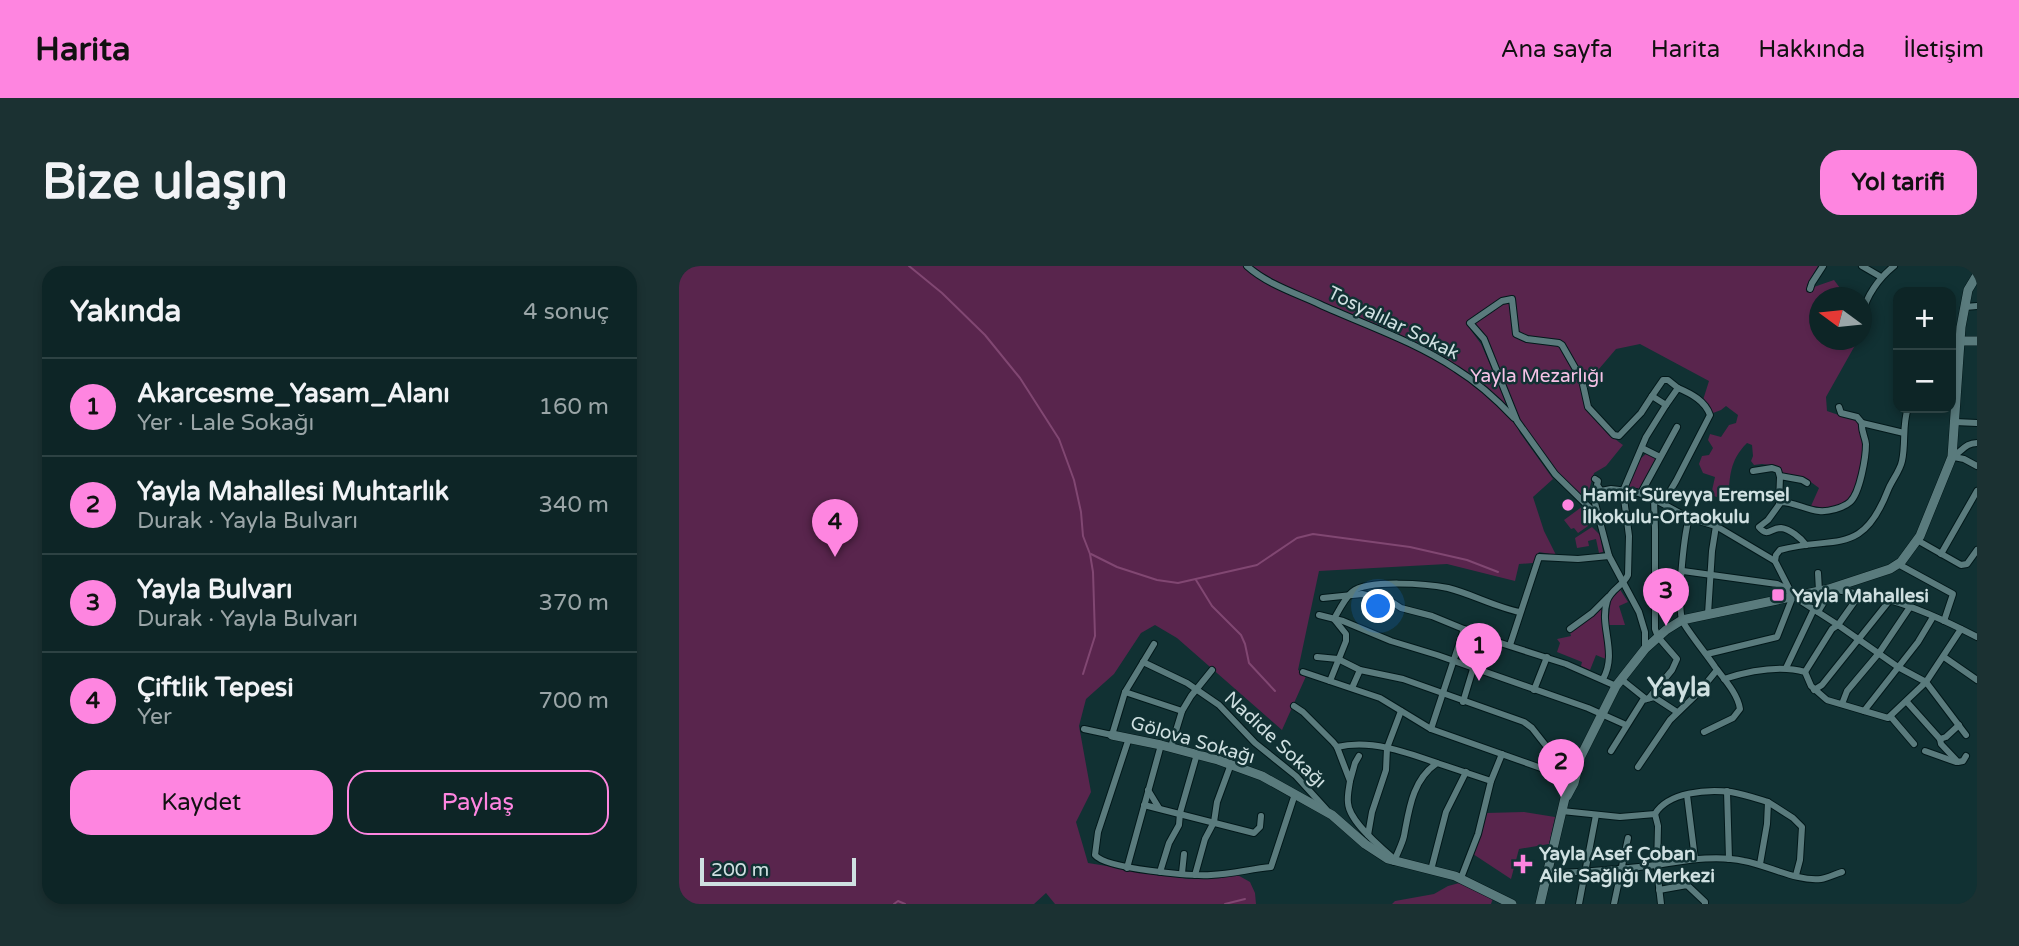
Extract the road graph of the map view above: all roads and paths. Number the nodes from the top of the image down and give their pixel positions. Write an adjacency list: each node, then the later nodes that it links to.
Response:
1 (1247, 266): 20 (street, Tosyalılar Sokak)
2 (1823, 266): 7 (street)
3 (1863, 266): 6 (street)
4 (1894, 266): 6 (street)
5 (1977, 275): 10 (main road)
6 (1881, 277): 8 (street)
7 (1811, 287)
8 (1872, 292)
9 (1977, 306): 10 (street)
10 (1965, 307): 11 (main road)
11 (1959, 341): 12 (main road); 13 (main road)
12 (1977, 341)
13 (1956, 366)
14 (1678, 388): 15 (street); 16 (street); 40 (street)
15 (1652, 396): 16 (street); 20 (street)
16 (1666, 405): 27 (street)
17 (1839, 407): 22 (street)
18 (1907, 413): 25 (street)
19 (1955, 413): 21 (main road)
20 (1517, 421): 42 (street)
21 (1955, 422): 23 (street); 29 (main road)
22 (1862, 423): 25 (street); 41 (street)
23 (1977, 423)
24 (1677, 427): 28 (street)
25 (1904, 433): 46 (street)
26 (1977, 443): 29 (street)
27 (1641, 448): 28 (street); 36 (street)
28 (1660, 457): 38 (street)
29 (1952, 457): 30 (street); 45 (main road)
30 (1977, 466)
31 (1753, 471): 32 (street)
32 (1780, 476): 34 (street); 41 (street)
33 (1595, 479): 35 (street)
34 (1807, 483)
35 (1601, 491): 36 (street); 42 (street)
36 (1623, 491): 38 (street); 55 (street)
37 (1977, 491): 48 (street)
38 (1641, 493): 39 (street)
39 (1654, 499): 40 (street); 76 (street)
40 (1663, 503): 43 (street)
41 (1779, 503): 46 (street)
42 (1599, 517): 49 (street)
43 (1689, 518): 44 (street); 52 (street)
44 (1716, 526): 50 (street); 54 (street)
45 (1917, 541): 48 (street); 51 (main road)
46 (1806, 545): 50 (street)
47 (1977, 550): 48 (street)
48 (1941, 554)
49 (1609, 556): 55 (street); 65 (street)
50 (1775, 561): 61 (street)
51 (1898, 564): 56 (main road); 71 (street)
52 (1683, 571): 54 (street); 70 (street)
53 (1818, 573): 56 (street)
54 (1710, 574): 61 (street); 66 (street)
55 (1623, 583): 57 (street); 81 (street)
56 (1824, 590): 58 (street); 61 (main road); 64 (street)
57 (1611, 593): 74 (street); 98 (street)
58 (1860, 594): 62 (street); 72 (street)
59 (1350, 596): 60 (street); 65 (street); 69 (street); 73 (street)
60 (1323, 597)
61 (1793, 597): 64 (street); 66 (main road); 83 (street)
62 (1890, 600): 63 (street); 78 (street)
63 (1910, 607): 68 (street); 82 (street)
64 (1816, 610): 72 (street); 91 (street)
65 (1520, 612): 80 (street)
66 (1708, 614): 70 (main road)
67 (1319, 615): 69 (street)
68 (1933, 617): 71 (street); 90 (street)
69 (1334, 619): 87 (street); 89 (street)
70 (1682, 620): 76 (main road); 83 (street)
71 (1944, 621): 75 (street)
72 (1838, 625): 78 (street); 97 (street)
73 (1464, 629): 80 (street); 89 (street)
74 (1570, 629)
75 (1961, 629): 77 (street); 86 (street)
76 (1658, 637): 81 (main road); 110 (street)
77 (1977, 637)
78 (1857, 639): 82 (street); 107 (street)
79 (1154, 644): 88 (street)
80 (1510, 645): 85 (street)
81 (1645, 649): 102 (main road)
82 (1879, 653): 90 (street); 113 (street)
83 (1707, 654): 95 (street)
84 (1317, 657): 87 (street)
85 (1546, 657): 98 (street); 106 (street)
86 (1944, 657): 100 (street); 103 (street)
87 (1338, 659): 94 (street); 101 (street)
88 (1143, 662): 105 (street, Nadide Sokağı); 108 (street)
89 (1454, 662): 92 (street); 109 (street)
90 (1898, 667): 103 (street); 117 (street)
91 (1786, 668): 97 (street); 99 (street)
92 (1473, 669): 106 (street); 111 (street)
93 (1212, 670): 105 (street)
94 (1360, 670): 104 (street); 109 (street)
95 (1717, 670): 99 (street); 118 (street)
96 (1303, 671): 101 (street)
97 (1805, 671): 107 (street)
98 (1603, 679): 102 (street)
99 (1724, 679): 125 (street)
100 (1977, 680)
101 (1330, 681): 104 (street)
102 (1618, 682): 110 (street); 119 (main road)
103 (1926, 682): 112 (street); 122 (street)
104 (1352, 688): 116 (street)
105 (1196, 689): 115 (street); 161 (street, Nadide Sokağı)
106 (1534, 690): 119 (street)
107 (1814, 690): 113 (street)
108 (1125, 692): 115 (street); 126 (street)
109 (1443, 694): 111 (street); 124 (street)
110 (1648, 698): 118 (street); 121 (street)
111 (1463, 702): 146 (street)
112 (1907, 702): 120 (street); 129 (street)
113 (1842, 705): 117 (street)
114 (1294, 706): 132 (street)
115 (1182, 711): 131 (street)
116 (1401, 711): 124 (street); 133 (street)
117 (1864, 711): 120 (street)
118 (1677, 712): 144 (street)
119 (1602, 714): 121 (street); 140 (main road)
120 (1891, 717): 130 (street)
121 (1626, 725): 134 (street)
122 (1959, 725): 127 (street); 129 (street)
123 (1084, 729): 126 (street, Gölova Sokağı)
124 (1431, 729): 137 (street)
125 (1704, 732)
126 (1112, 735): 128 (main road, Gölova Sokağı)
127 (1966, 735)
128 (1129, 738): 131 (main road, Gölova Sokağı); 172 (street)
129 (1940, 739): 141 (street)
130 (1914, 744)
131 (1166, 746): 136 (main road, Gölova Sokağı); 149 (street)
132 (1337, 747): 133 (street); 147 (street)
133 (1387, 748): 142 (street); 164 (street)
134 (1611, 751)
135 (1925, 751): 141 (street)
136 (1197, 754): 143 (main road, Gölova Sokağı); 158 (street)
137 (1502, 754): 146 (street); 148 (street)
138 (1359, 756): 147 (street)
139 (1966, 756): 141 (street)
140 (1580, 758): 146 (main road); 153 (main road)
141 (1958, 762)
142 (1437, 763): 145 (street); 169 (street)
143 (1231, 764): 151 (main road, Gölova Sokağı); 163 (street)
144 (1638, 766)
145 (1466, 772): 148 (street); 174 (street)
146 (1569, 775): 153 (main road)
147 (1349, 781): 164 (street)
148 (1491, 781): 182 (street)
149 (1148, 790): 155 (street); 156 (street)
150 (1727, 791): 152 (street); 154 (street); 168 (street)
151 (1295, 794): 161 (main road, Gölova Sokağı); 180 (street)
152 (1687, 795): 160 (street); 167 (street)
153 (1566, 798): 157 (main road)
154 (1768, 802): 170 (street); 181 (street)
155 (1144, 805): 156 (street); 172 (street)
156 (1159, 808): 158 (street)
157 (1562, 811): 159 (street); 179 (main road)
158 (1180, 813): 163 (street); 175 (street)
159 (1596, 814): 160 (street); 176 (street)
160 (1655, 814): 171 (street)
161 (1332, 815): 169 (main road, Gölova Sokağı)
162 (1261, 816): 163 (street)
163 (1214, 822): 180 (street)
164 (1368, 835): 169 (street)
165 (1627, 838): 173 (street)
166 (1184, 854): 178 (street)
167 (1695, 859): 168 (street); 171 (street)
168 (1729, 859): 170 (street)
169 (1394, 860): 174 (main road, Gölova Sokağı)
170 (1760, 864): 181 (street)
171 (1657, 865): 173 (street); 183 (street)
172 (1127, 868): 175 (street)
173 (1621, 869): 176 (street); 187 (street)
174 (1431, 870): 182 (main road, Gölova Sokağı)
175 (1160, 872): 178 (street)
176 (1585, 872): 179 (street); 186 (street)
177 (1842, 872): 181 (street)
178 (1182, 873): 180 (street)
179 (1546, 874): 185 (main road)
180 (1195, 875)
181 (1797, 875)
182 (1461, 878): 184 (main road, Gölova Sokağı)
183 (1659, 891): 188 (street); 189 (street)
184 (1513, 904)
185 (1540, 904)
186 (1579, 904)
187 (1615, 904)
188 (1661, 904)
189 (1705, 904)

